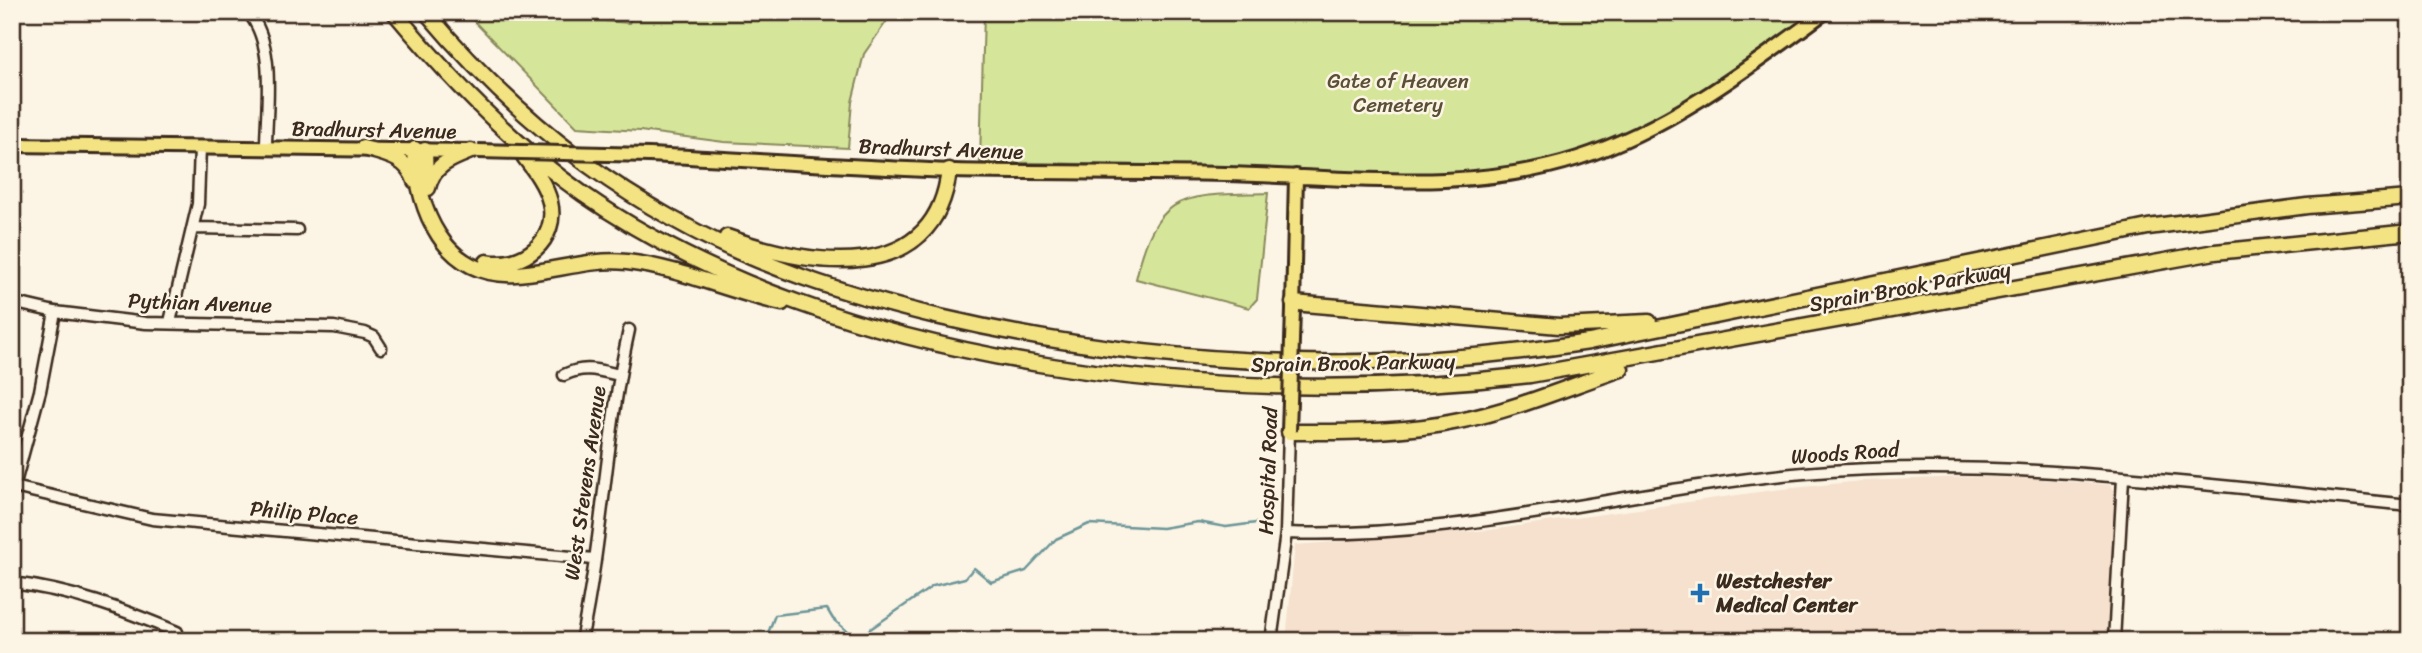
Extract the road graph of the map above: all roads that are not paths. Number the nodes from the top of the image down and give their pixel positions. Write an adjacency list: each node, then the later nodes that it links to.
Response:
1 (248, 12): 8 (street)
2 (394, 12): 5 (highway, Sprain Brook Parkway)
3 (426, 12): 16 (highway, Sprain Brook Parkway)
4 (1825, 12): 13 (main road, Bradhurst Avenue)
5 (504, 129): 14 (highway); 23 (highway, Sprain Brook Parkway)
6 (12, 145): 7 (main road, Bradhurst Avenue)
7 (200, 147): 8 (main road, Bradhurst Avenue); 17 (street)
8 (266, 148): 9 (main road, Bradhurst Avenue)
9 (363, 148): 10 (main road, Bradhurst Avenue); 14 (highway)
10 (420, 150): 11 (main road, Bradhurst Avenue); 14 (highway)
11 (475, 151): 12 (main road, Bradhurst Avenue, bridge); 14 (highway)
12 (949, 170): 13 (main road, Bradhurst Avenue); 16 (highway)
13 (1296, 176): 21 (main road, Hospital Road)
14 (423, 193): 23 (highway)
15 (2410, 198): 24 (highway, Sprain Brook Parkway)
16 (674, 220): 24 (highway, Sprain Brook Parkway)
17 (193, 228): 18 (street); 25 (street)
18 (297, 230)
19 (2410, 232): 28 (highway, Sprain Brook Parkway)
20 (12, 302): 22 (street, Pythian Avenue)
21 (1293, 306): 24 (highway); 31 (main road, Hospital Road, bridge)
22 (55, 312): 25 (street, Pythian Avenue); 33 (street)
23 (832, 313): 28 (highway, Sprain Brook Parkway)
24 (1696, 319)
25 (170, 322): 27 (street, Pythian Avenue)
26 (629, 330): 30 (street, West Stevens Avenue)
27 (381, 348)
28 (1669, 352): 31 (highway)
29 (564, 375): 30 (street)
30 (619, 375): 36 (street, West Stevens Avenue)
31 (1289, 432): 35 (street, Hospital Road)
32 (2123, 478): 34 (street, Woods Road); 35 (street, Woods Road); 41 (street)
33 (13, 490): 36 (street, Philip Place)
34 (2410, 505)
35 (1286, 533): 40 (street, Hospital Road)
36 (594, 559): 39 (street, West Stevens Avenue)
37 (12, 583): 38 (street)
38 (177, 632)
39 (581, 641)
40 (1271, 641)
41 (2114, 641)

